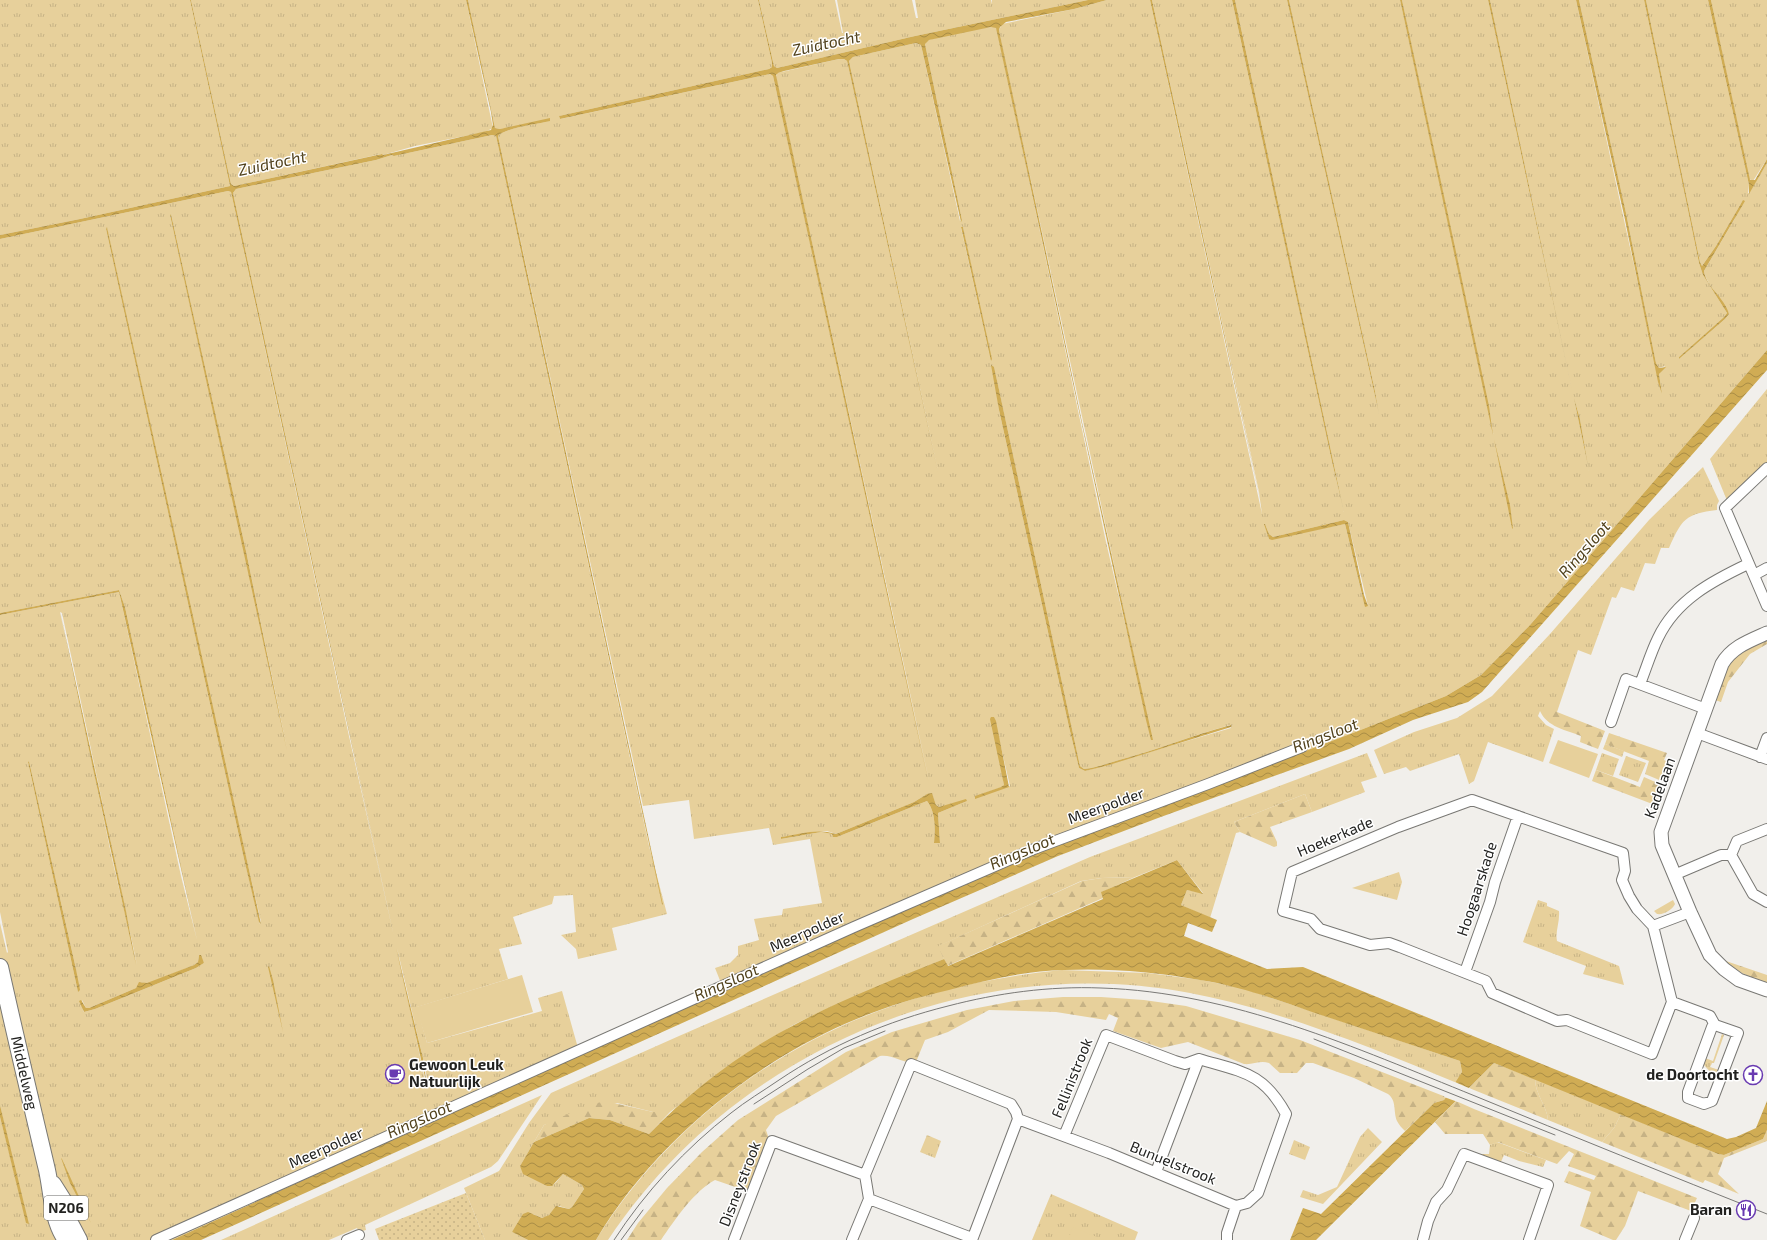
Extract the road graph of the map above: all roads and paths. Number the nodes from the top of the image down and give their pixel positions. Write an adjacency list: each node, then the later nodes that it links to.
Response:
1 (1767, 468): 2 (street)
2 (1748, 564): 4 (street); 7 (street)
3 (1767, 568): 4 (street)
4 (1754, 575): 5 (street)
5 (1767, 606)
6 (1767, 633): 8 (street, Kadelaan)
7 (1640, 684): 8 (street); 9 (street)
8 (1706, 709): 10 (street, Kadelaan)
9 (1611, 722)
10 (1697, 733): 13 (street); 17 (street, Kadelaan)
11 (1767, 738): 13 (street)
12 (1302, 747): 40 (street, Meerpolder)
13 (1764, 758)
14 (1518, 816): 20 (street, Hoekerkade); 22 (street, Hoogaarskade); 22 (street, Hoekerkade)
15 (1767, 829): 16 (street)
16 (1731, 855): 17 (street); 18 (street)
17 (1674, 875): 19 (street, Kadelaan)
18 (1767, 902)
19 (1690, 912): 20 (street); 23 (street, Kadelaan)
20 (1653, 926): 24 (street)
21 (0, 967): 31 (main road, Middelweg / N206)
22 (1465, 972): 24 (street, Hoekerkade)
23 (1767, 990)
24 (1672, 1002): 25 (street)
25 (1715, 1025): 25 (street)
26 (1199, 1059): 28 (street, Fellinistrook); 29 (street); 33 (street)
27 (1018, 1119): 28 (street, Bunuelstrook); 30 (street); 37 (street)
28 (1064, 1136): 29 (street, Bunuelstrook)
29 (1156, 1172): 33 (street, Bunuelstrook)
30 (865, 1175): 32 (street); 42 (street, Disneystrook)
31 (49, 1178): 38 (main road, Middelweg / N206); 39 (main road, Middelweg / N206)
32 (869, 1199): 37 (street); 43 (street)
33 (1236, 1206): 36 (street)
34 (1694, 1218): 47 (street)
35 (359, 1235): 41 (street)
36 (1227, 1236): 44 (street)
37 (972, 1239)
38 (66, 1240)
39 (79, 1240)
40 (156, 1240)
41 (347, 1240)
42 (734, 1240)
43 (852, 1240)
44 (1218, 1240)
45 (1423, 1240): 46 (street)
46 (1529, 1240)
47 (1685, 1240)

